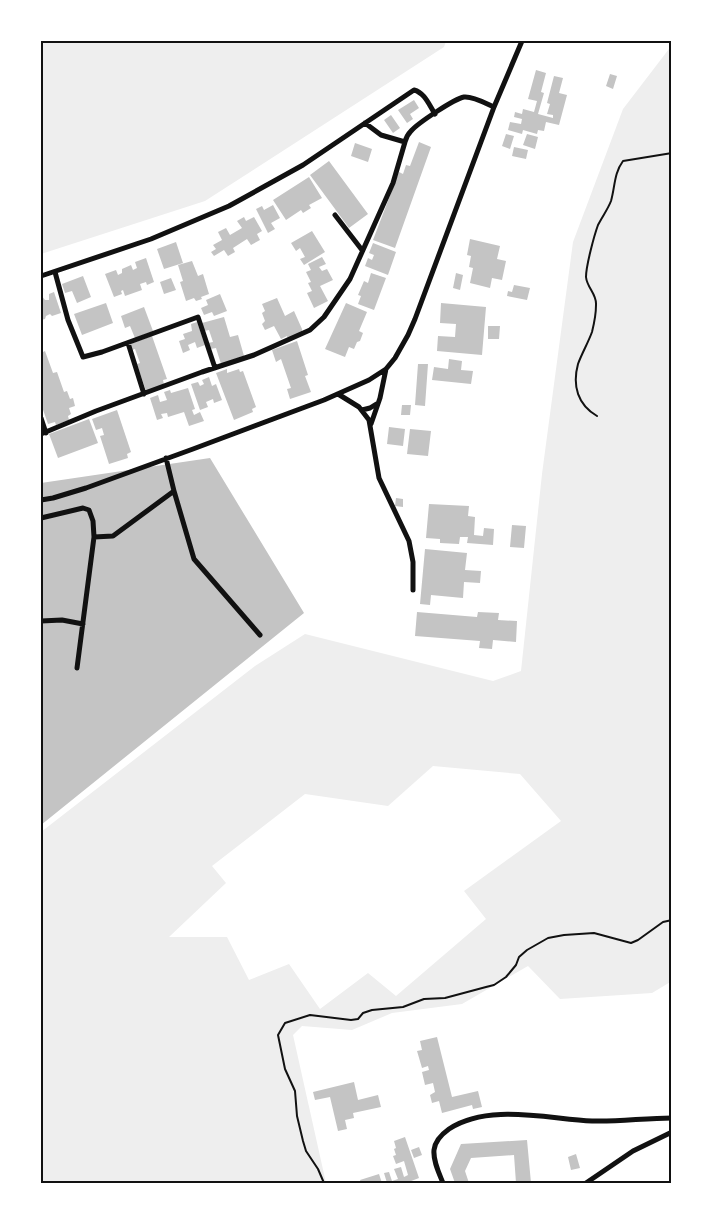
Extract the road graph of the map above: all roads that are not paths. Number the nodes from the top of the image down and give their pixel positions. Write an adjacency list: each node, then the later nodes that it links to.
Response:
1 (522, 41): 2 (street)
2 (494, 107): 3 (street); 12 (street)
3 (435, 114): 4 (street); 5 (street)
4 (365, 123): 5 (street); 8 (street)
5 (404, 142): 7 (street)
6 (335, 215): 7 (street)
7 (362, 250): 11 (street)
8 (55, 272): 9 (street); 10 (street)
9 (41, 276)
10 (128, 343): 11 (street); 13 (street)
11 (215, 368): 13 (street)
12 (386, 369): 14 (street); 15 (street)
13 (144, 394): 19 (street)
14 (338, 394): 16 (street); 20 (street)
15 (378, 403): 16 (street); 18 (street)
16 (362, 410): 18 (street)
17 (41, 418): 19 (street)
18 (371, 425): 25 (street)
19 (44, 433)
20 (166, 458): 21 (street); 22 (street)
21 (174, 491): 24 (street); 28 (street)
22 (41, 500)
23 (41, 518): 24 (street)
24 (94, 537): 27 (street)
25 (413, 590)
26 (41, 621): 27 (street)
27 (83, 624): 29 (street)
28 (260, 635)
29 (77, 668)
30 (672, 1118): 32 (street)
31 (672, 1132): 33 (street)
32 (443, 1183)
33 (586, 1183)

